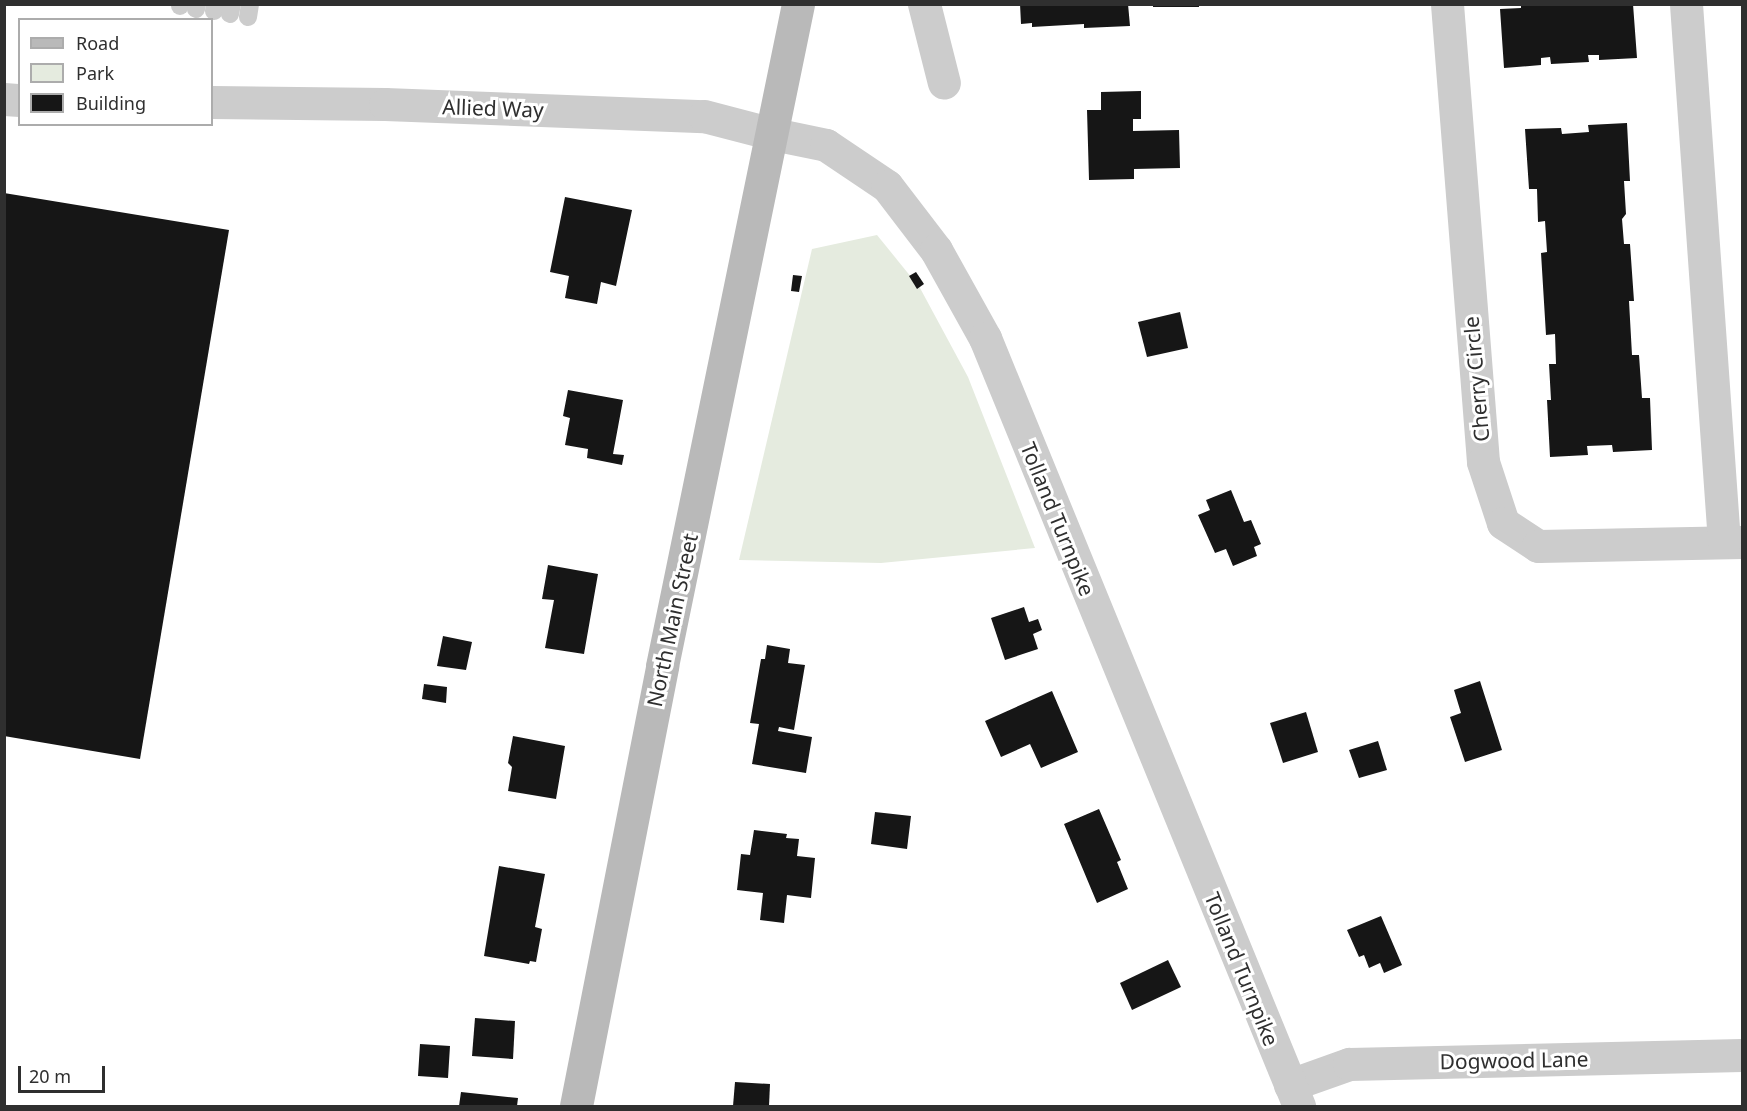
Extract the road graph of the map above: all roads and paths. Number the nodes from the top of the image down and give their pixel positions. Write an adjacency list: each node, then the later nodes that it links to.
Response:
1 (798, 4): 7 (main road)
2 (924, 4): 5 (street)
3 (1447, 4): 8 (street, Cherry Circle)
4 (1686, 4): 8 (street, Cherry Circle)
5 (944, 83)
6 (213, 102): 7 (street, Allied Way)
7 (773, 134): 10 (street, Tolland Turnpike); 11 (main road, North Main Street)
8 (1733, 542)
9 (1743, 1055): 10 (street, Dogwood Lane)
10 (1294, 1096)
11 (576, 1107)

